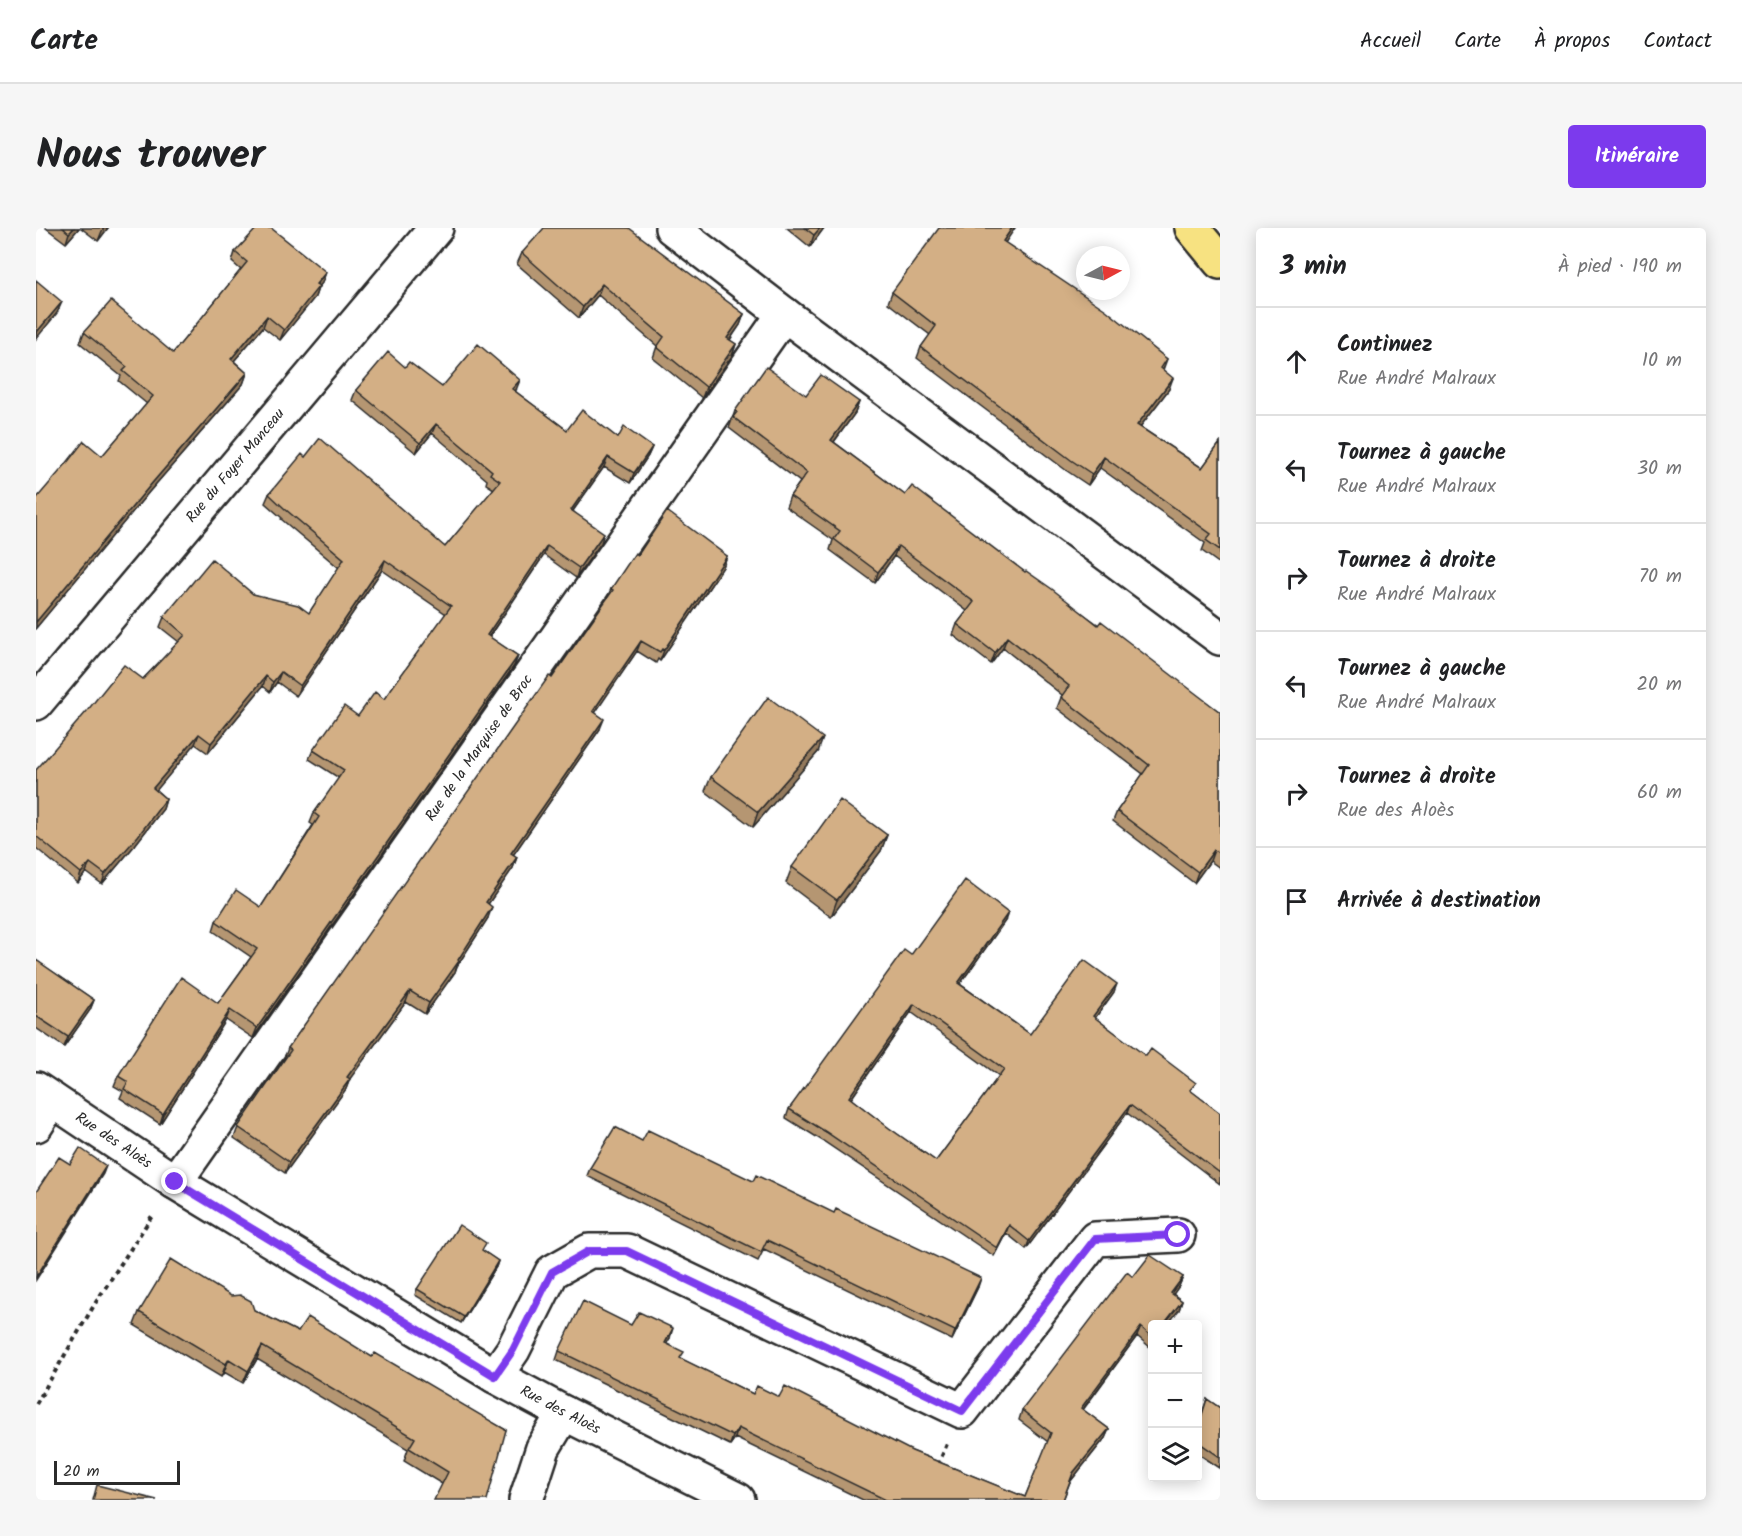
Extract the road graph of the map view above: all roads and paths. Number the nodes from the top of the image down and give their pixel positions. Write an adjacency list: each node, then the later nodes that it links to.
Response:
1 (436, 228): 7 (street, Rue du Foyer Manceau)
2 (672, 228): 5 (street)
3 (1192, 228): 4 (main road)
4 (1220, 262)
5 (784, 314): 6 (street); 9 (street, Rue de la Marquise de Broc)
6 (1220, 638)
7 (36, 703)
8 (41, 1105): 9 (street, Rue des Aloès)
9 (175, 1182): 11 (street, Rue des Aloès); 12 (path)
10 (1178, 1235): 13 (street)
11 (495, 1376): 13 (street); 14 (street, Rue des Aloès)
12 (36, 1404)
13 (962, 1411): 15 (path)
14 (564, 1413): 16 (street); 17 (street, Rue des Aloès)
15 (935, 1470)
16 (526, 1500)
17 (738, 1500)

